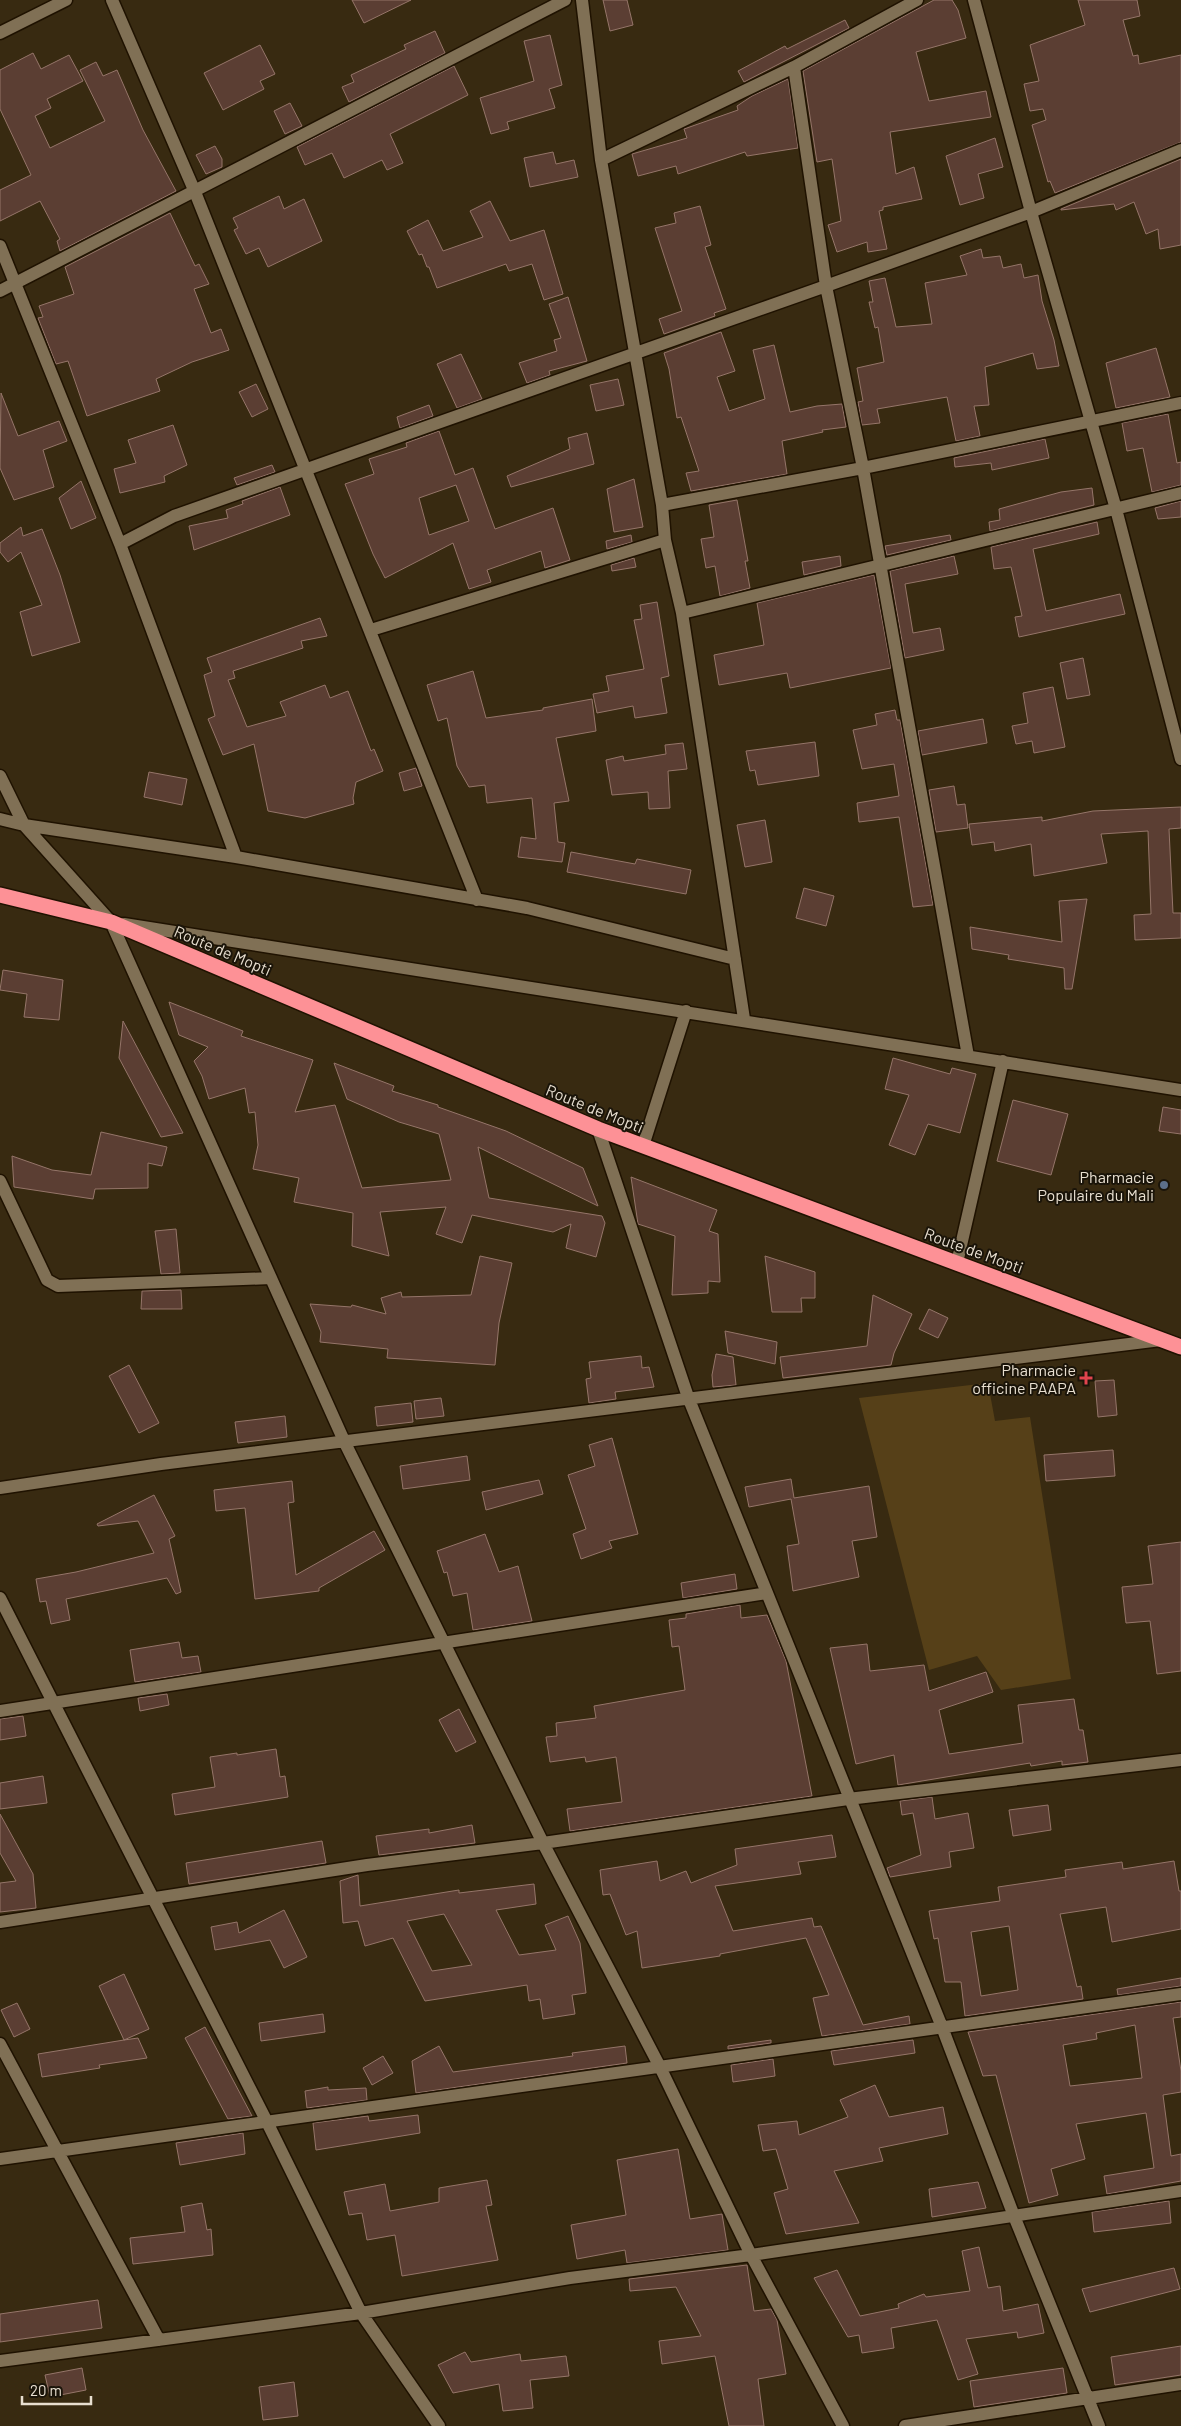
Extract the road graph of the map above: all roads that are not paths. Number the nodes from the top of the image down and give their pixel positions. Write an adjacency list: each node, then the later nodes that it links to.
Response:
1 (66, 0): 7 (street)
2 (112, 0): 11 (street)
3 (565, 0): 11 (street)
4 (582, 0): 10 (street)
5 (918, 0): 8 (street)
6 (974, 0): 12 (street)
7 (0, 33)
8 (794, 67): 10 (street); 15 (street)
9 (1181, 150): 12 (street)
10 (601, 160): 17 (street)
11 (195, 192): 14 (street); 21 (street)
12 (1031, 212): 15 (street); 19 (street)
13 (0, 246): 14 (street)
14 (15, 284): 16 (street); 26 (street)
15 (826, 286): 17 (street); 20 (street)
16 (0, 292)
17 (635, 353): 21 (street); 23 (street)
18 (1181, 403): 19 (street)
19 (1091, 421): 20 (street); 24 (street)
20 (863, 468): 23 (street); 27 (street)
21 (304, 470): 26 (street); 29 (street)
22 (1181, 493): 24 (street)
23 (662, 505): 25 (street)
24 (1116, 509): 27 (street); 30 (street)
25 (665, 540): 28 (street); 29 (street)
26 (120, 544): 34 (street)
27 (879, 567): 28 (street); 41 (street)
28 (682, 613): 38 (street)
29 (370, 630): 36 (street)
30 (1181, 759)
31 (0, 776): 33 (street)
32 (0, 819): 33 (street)
33 (24, 825): 34 (street); 37 (street)
34 (236, 857): 36 (street)
35 (0, 895): 37 (highway, Route de Mopti)
36 (477, 900): 38 (street)
37 (111, 922): 39 (street); 44 (highway, Route de Mopti); 48 (street)
38 (735, 959): 40 (street)
39 (686, 1011): 40 (street); 45 (street)
40 (744, 1019): 41 (street)
41 (968, 1056): 42 (street)
42 (1003, 1061): 43 (street); 47 (street)
43 (1181, 1090)
44 (598, 1129): 45 (highway, Route de Mopti); 51 (street)
45 (643, 1146): 47 (highway, Route de Mopti)
46 (0, 1181): 48 (street)
47 (958, 1263): 49 (highway, Route de Mopti)
48 (271, 1278): 52 (street)
49 (1162, 1339): 50 (highway, Route de Mopti); 51 (street)
50 (1181, 1347)
51 (688, 1397): 52 (street); 54 (street)
52 (345, 1442): 53 (street); 56 (street)
53 (0, 1488)
54 (767, 1593): 56 (street); 60 (street)
55 (0, 1598): 57 (street)
56 (444, 1643): 57 (street); 61 (street)
57 (53, 1704): 58 (street); 62 (street)
58 (0, 1711)
59 (1181, 1760): 60 (street)
60 (848, 1799): 61 (street); 65 (street)
61 (543, 1843): 62 (street); 67 (street)
62 (152, 1900): 63 (street); 68 (street)
63 (0, 1922)
64 (1181, 1994): 65 (street)
65 (942, 2027): 67 (street); 72 (street)
66 (0, 2044): 69 (street)
67 (660, 2067): 68 (street); 73 (street)
68 (267, 2122): 69 (street); 74 (street)
69 (57, 2151): 70 (street); 75 (street)
70 (0, 2159)
71 (1181, 2191): 72 (street)
72 (1014, 2216): 73 (street); 78 (street)
73 (751, 2255): 74 (street); 80 (street)
74 (361, 2312): 75 (street); 79 (street)
75 (159, 2340): 76 (street)
76 (0, 2361)
77 (1181, 2384): 78 (street)
78 (1088, 2398): 81 (street); 82 (street)
79 (438, 2426)
80 (843, 2426)
81 (905, 2426)
82 (1099, 2426)

